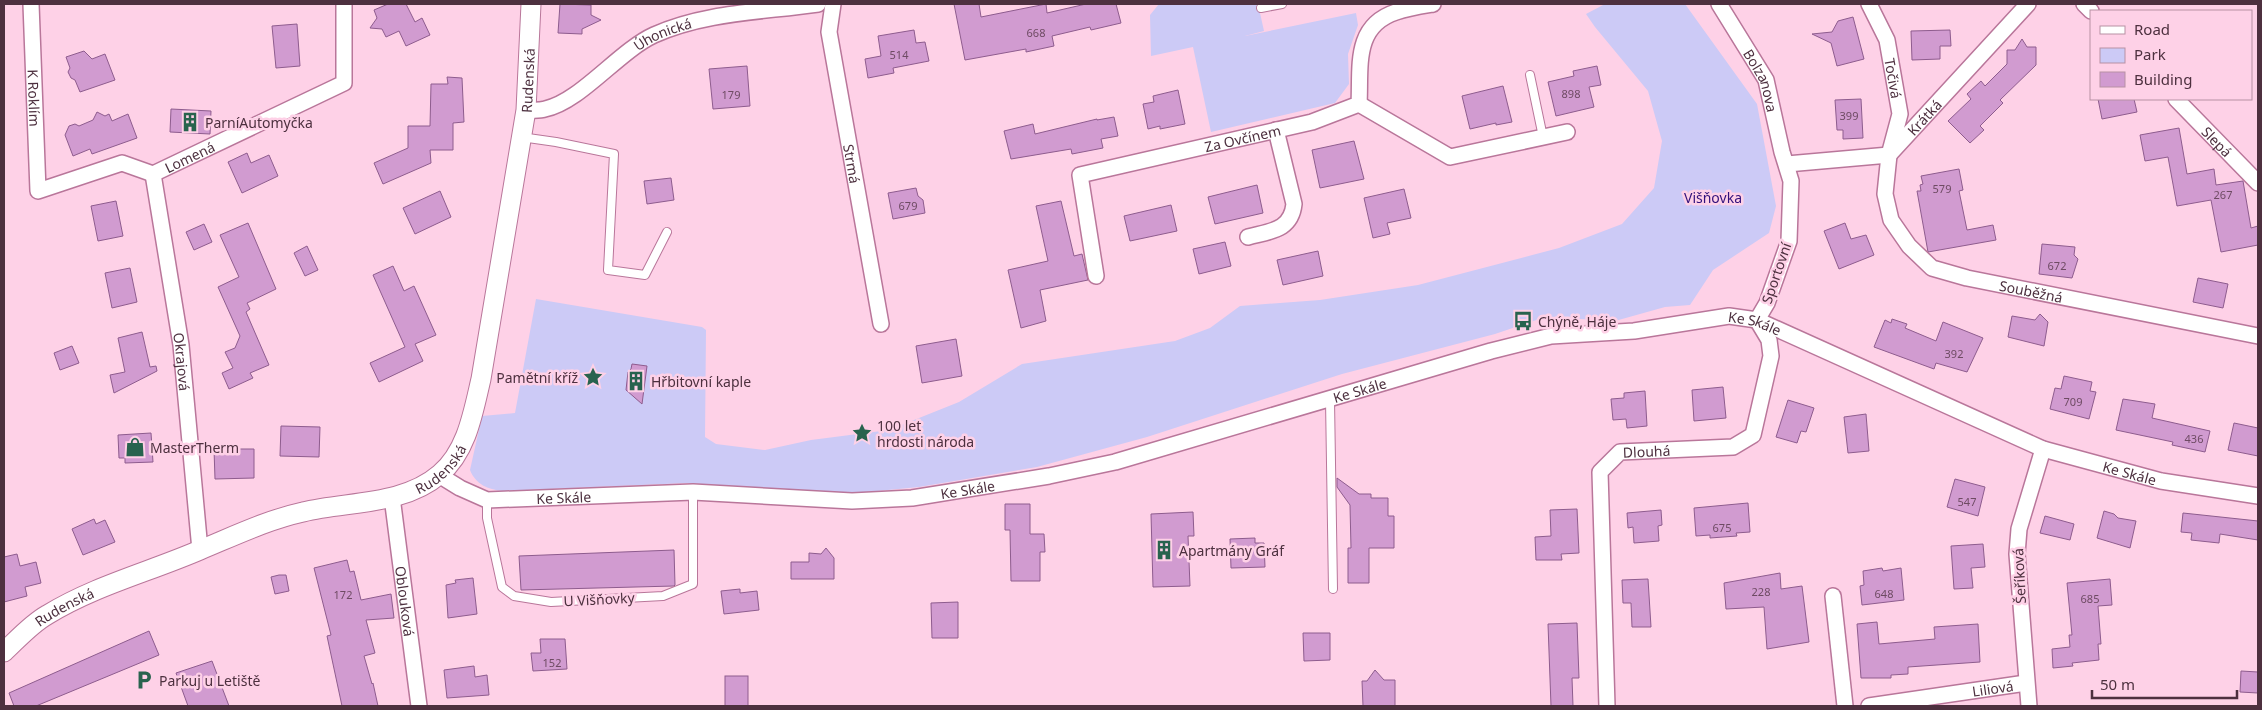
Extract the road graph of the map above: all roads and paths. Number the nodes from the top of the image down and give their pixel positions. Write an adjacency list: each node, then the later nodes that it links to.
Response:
1 (31, 4): 25 (street, K Roklím)
2 (344, 4): 23 (street, Lomená)
3 (531, 4): 16 (street, Rudenská)
4 (818, 4): 16 (street, Úhonická)
5 (834, 4): 30 (street, Strmá)
6 (1282, 4): 11 (lane)
7 (1434, 4): 12 (street)
8 (1719, 4): 22 (street, Bolzanova)
9 (1868, 4): 21 (street, Točivá)
10 (2028, 4): 21 (street, Krátká)
11 (1261, 8)
12 (1392, 8): 15 (street)
13 (1530, 74): 20 (lane)
14 (2177, 100): 24 (street, Slepá)
15 (1360, 104): 17 (street, Za Ovčínem); 20 (street)
16 (526, 110): 19 (street, Rudenská)
17 (1276, 130): 27 (street); 28 (street, Za Ovčínem)
18 (1567, 132): 20 (street)
19 (521, 137): 26 (lane); 34 (street, Rudenská)
20 (1543, 137)
21 (1888, 155): 22 (street); 31 (street, Souběžná)
22 (1787, 164): 29 (street, Sportovní)
23 (152, 174): 25 (street, Lomená); 39 (street, Okrajová)
24 (2258, 184)
25 (38, 191)
26 (666, 232)
27 (1248, 237)
28 (1096, 276)
29 (1757, 320): 32 (street, Ke Skále); 33 (street, Ke Skále); 45 (street, Dlouhá)
30 (881, 324)
31 (2258, 336)
32 (1330, 400): 35 (street, Ke Skále); 40 (lane)
33 (2043, 449): 36 (street, Ke Skále); 43 (street, Šeříková)
34 (440, 475): 37 (street, Rudenská); 38 (street, Ke Skále)
35 (693, 492): 38 (street, Ke Skále); 38 (lane, U Višňovky)
36 (2258, 496)
37 (392, 497): 39 (street, Rudenská); 44 (street, Oblouková)
38 (487, 500)
39 (200, 550): 42 (street, Rudenská)
40 (1333, 588)
41 (1833, 596): 46 (street)
42 (4, 652)
43 (2026, 683): 47 (street, Liliová); 48 (street, Šeříková)
44 (419, 706)
45 (1607, 706)
46 (1845, 706)
47 (1869, 706)
48 (2029, 706)

